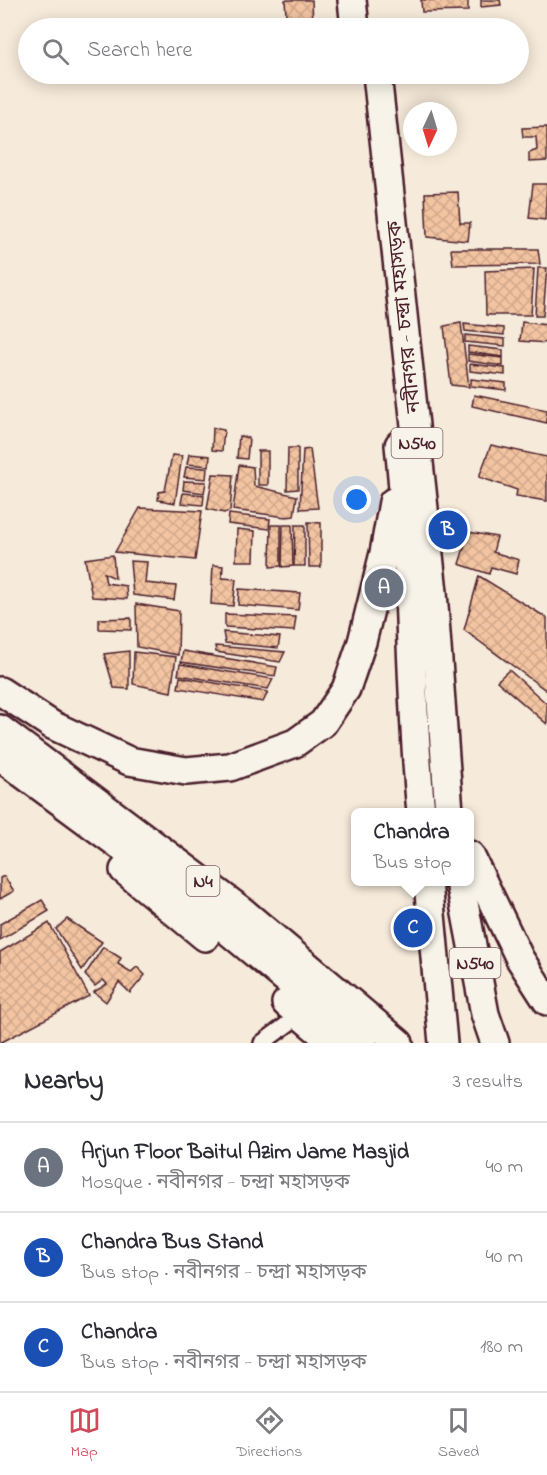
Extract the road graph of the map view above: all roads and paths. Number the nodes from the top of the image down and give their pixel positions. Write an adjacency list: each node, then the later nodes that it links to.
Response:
1 (352, 0): 3 (highway)
2 (369, 0): 4 (highway)
3 (354, 18)
4 (371, 18)
5 (361, 84): 7 (highway, নবীনগর - চন্দ্রা মহাসড়ক / N540)
6 (378, 84): 13 (highway, নবীনগর - চন্দ্রা মহাসড়ক / N540)
7 (400, 459): 8 (highway, N540); 12 (highway, নবীনগর - চন্দ্রা মহাসড়ক / N540)
8 (0, 691)
9 (0, 729): 24 (highway, N4)
10 (0, 757): 23 (highway, N4)
11 (0, 778): 18 (highway)
12 (421, 808)
13 (450, 808)
14 (474, 863): 17 (highway, N540)
15 (428, 886): 20 (highway, N540)
16 (461, 886): 19 (highway, N540)
17 (547, 1001)
18 (300, 1015): 21 (street); 22 (highway)
19 (492, 1037)
20 (444, 1040)
21 (262, 1043)
22 (333, 1043)
23 (363, 1043)
24 (399, 1043)

